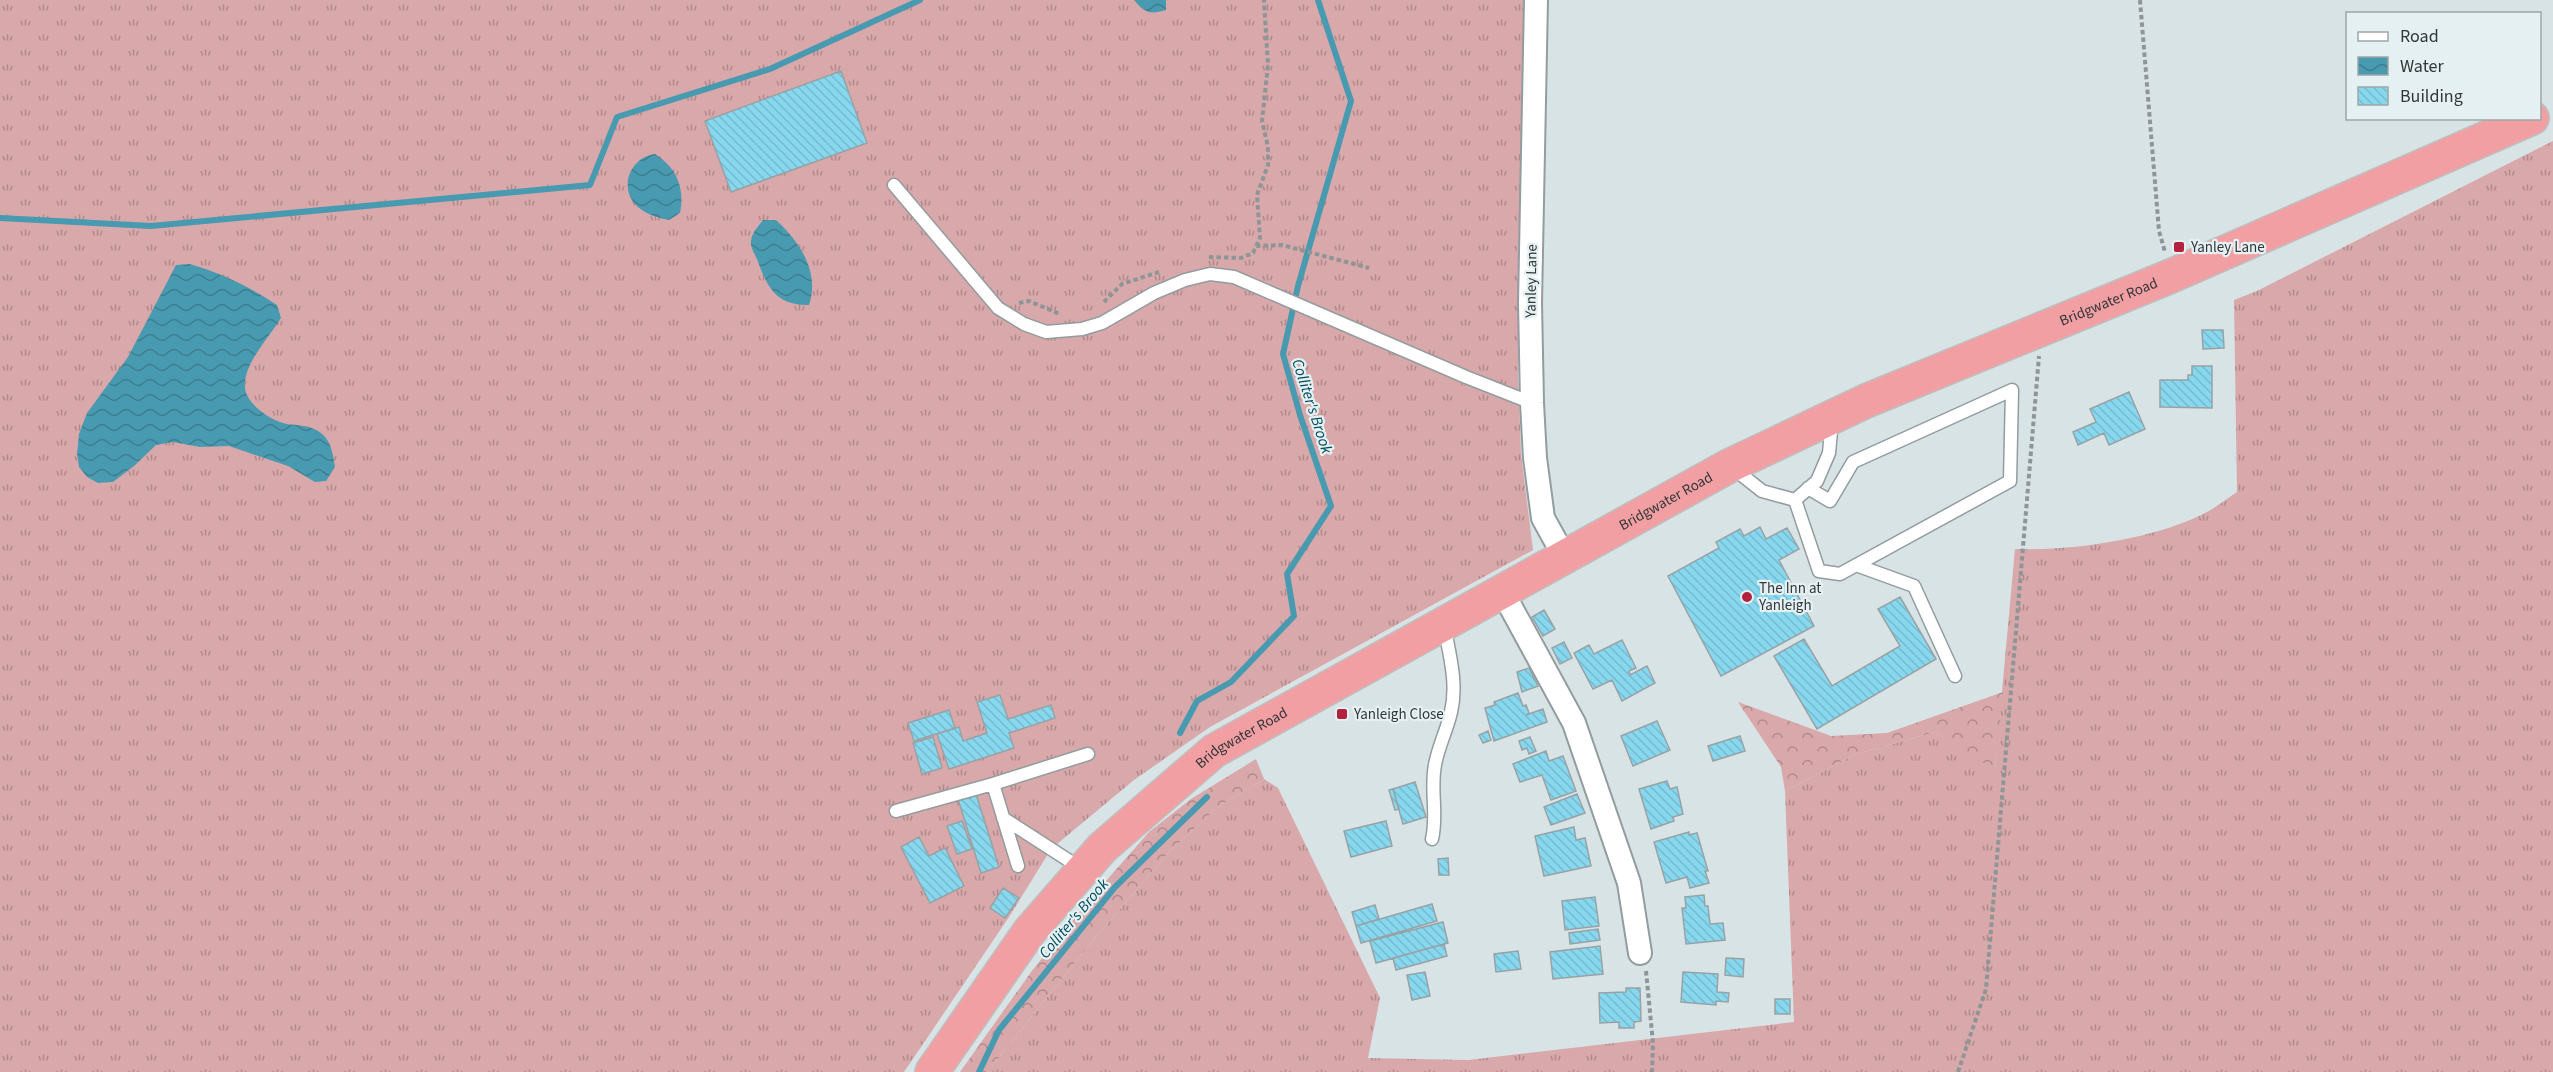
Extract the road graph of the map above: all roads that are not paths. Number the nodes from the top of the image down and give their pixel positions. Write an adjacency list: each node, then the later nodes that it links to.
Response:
1 (1536, 0): 4 (street, Yanley Lane)
2 (2527, 120): 5 (highway, Bridgwater Road)
3 (894, 185): 4 (lane)
4 (1532, 403): 9 (street, Yanley Lane)
5 (1833, 417): 6 (highway, Bridgwater Road); 7 (lane)
6 (1729, 466): 8 (lane); 9 (highway, Bridgwater Road)
7 (1808, 488): 8 (lane); 10 (lane)
8 (1795, 500): 10 (lane)
9 (1564, 556): 11 (highway, Bridgwater Road)
10 (1856, 565): 13 (lane)
11 (1502, 591): 12 (highway, Bridgwater Road); 21 (street)
12 (1444, 624): 18 (lane); 20 (highway, Bridgwater Road)
13 (1954, 676)
14 (1088, 754): 15 (lane)
15 (993, 784): 16 (lane); 17 (lane)
16 (896, 811)
17 (1003, 818): 19 (lane); 20 (lane)
18 (1432, 839)
19 (1018, 866)
20 (1083, 869): 22 (highway, Bridgwater Road)
21 (1640, 953)
22 (932, 1072)

